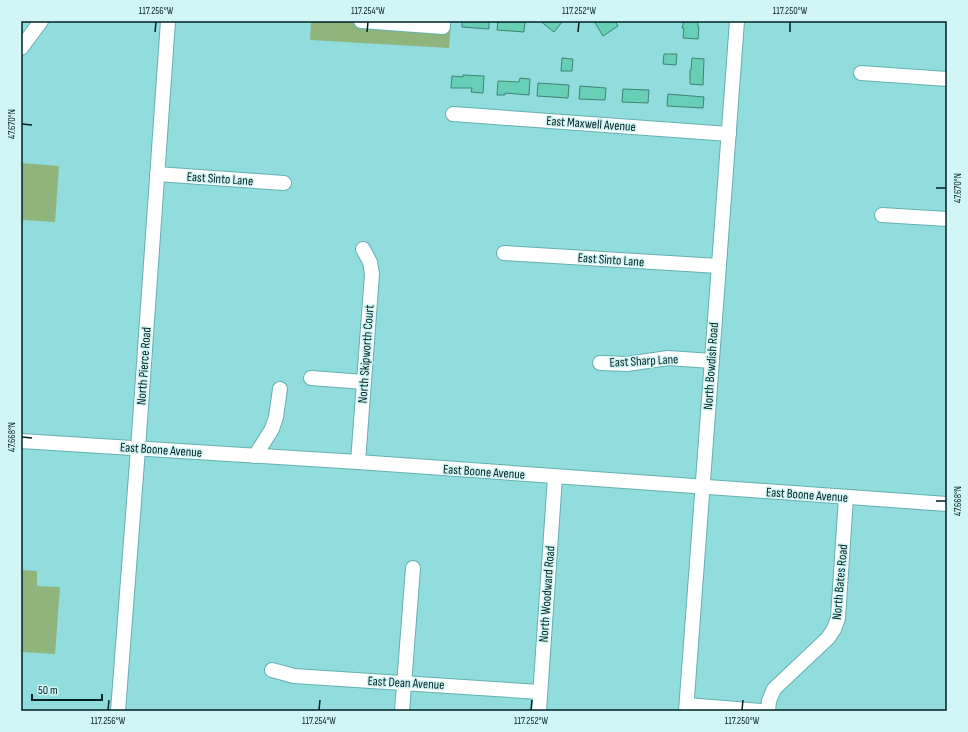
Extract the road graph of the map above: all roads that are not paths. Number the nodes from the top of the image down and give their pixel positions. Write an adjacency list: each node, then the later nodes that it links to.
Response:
1 (41, 21): 6 (street)
2 (168, 21): 11 (street, North Pierce Road)
3 (361, 21): 4 (street)
4 (443, 21)
5 (736, 21): 10 (street, North Bowdish Road)
6 (21, 48)
7 (861, 73): 8 (street)
8 (947, 79)
9 (453, 114): 10 (street, East Maxwell Avenue)
10 (729, 134): 17 (street, North Bowdish Road)
11 (157, 174): 12 (street, East Sinto Lane); 24 (street, North Pierce Road)
12 (284, 183)
13 (882, 215): 14 (street)
14 (947, 219)
15 (364, 249): 21 (street, North Skipworth Court)
16 (504, 253): 17 (street, East Sinto Lane)
17 (719, 266): 18 (street, North Bowdish Road)
18 (712, 361): 19 (street, East Sharp Lane); 28 (street, North Bowdish Road)
19 (600, 363)
20 (311, 378): 21 (street)
21 (364, 382): 26 (street, North Skipworth Court)
22 (280, 389): 25 (street)
23 (21, 441): 24 (street, East Boone Avenue)
24 (138, 449): 25 (street, East Boone Avenue); 36 (street, North Pierce Road)
25 (255, 456): 26 (street, East Boone Avenue)
26 (358, 462): 27 (street, East Boone Avenue)
27 (555, 477): 28 (street, East Boone Avenue); 34 (street, North Woodward Road)
28 (703, 487): 29 (street, East Boone Avenue); 35 (street, North Bowdish Road)
29 (846, 498): 30 (street, East Boone Avenue); 40 (street, North Bates Road)
30 (947, 504)
31 (413, 568): 33 (street)
32 (272, 670): 33 (street, East Dean Avenue)
33 (404, 684): 34 (street, East Dean Avenue); 37 (street)
34 (540, 692): 38 (street, North Woodward Road)
35 (687, 708): 39 (street)
36 (118, 711)
37 (402, 711)
38 (539, 711)
39 (761, 711)
40 (768, 711)

